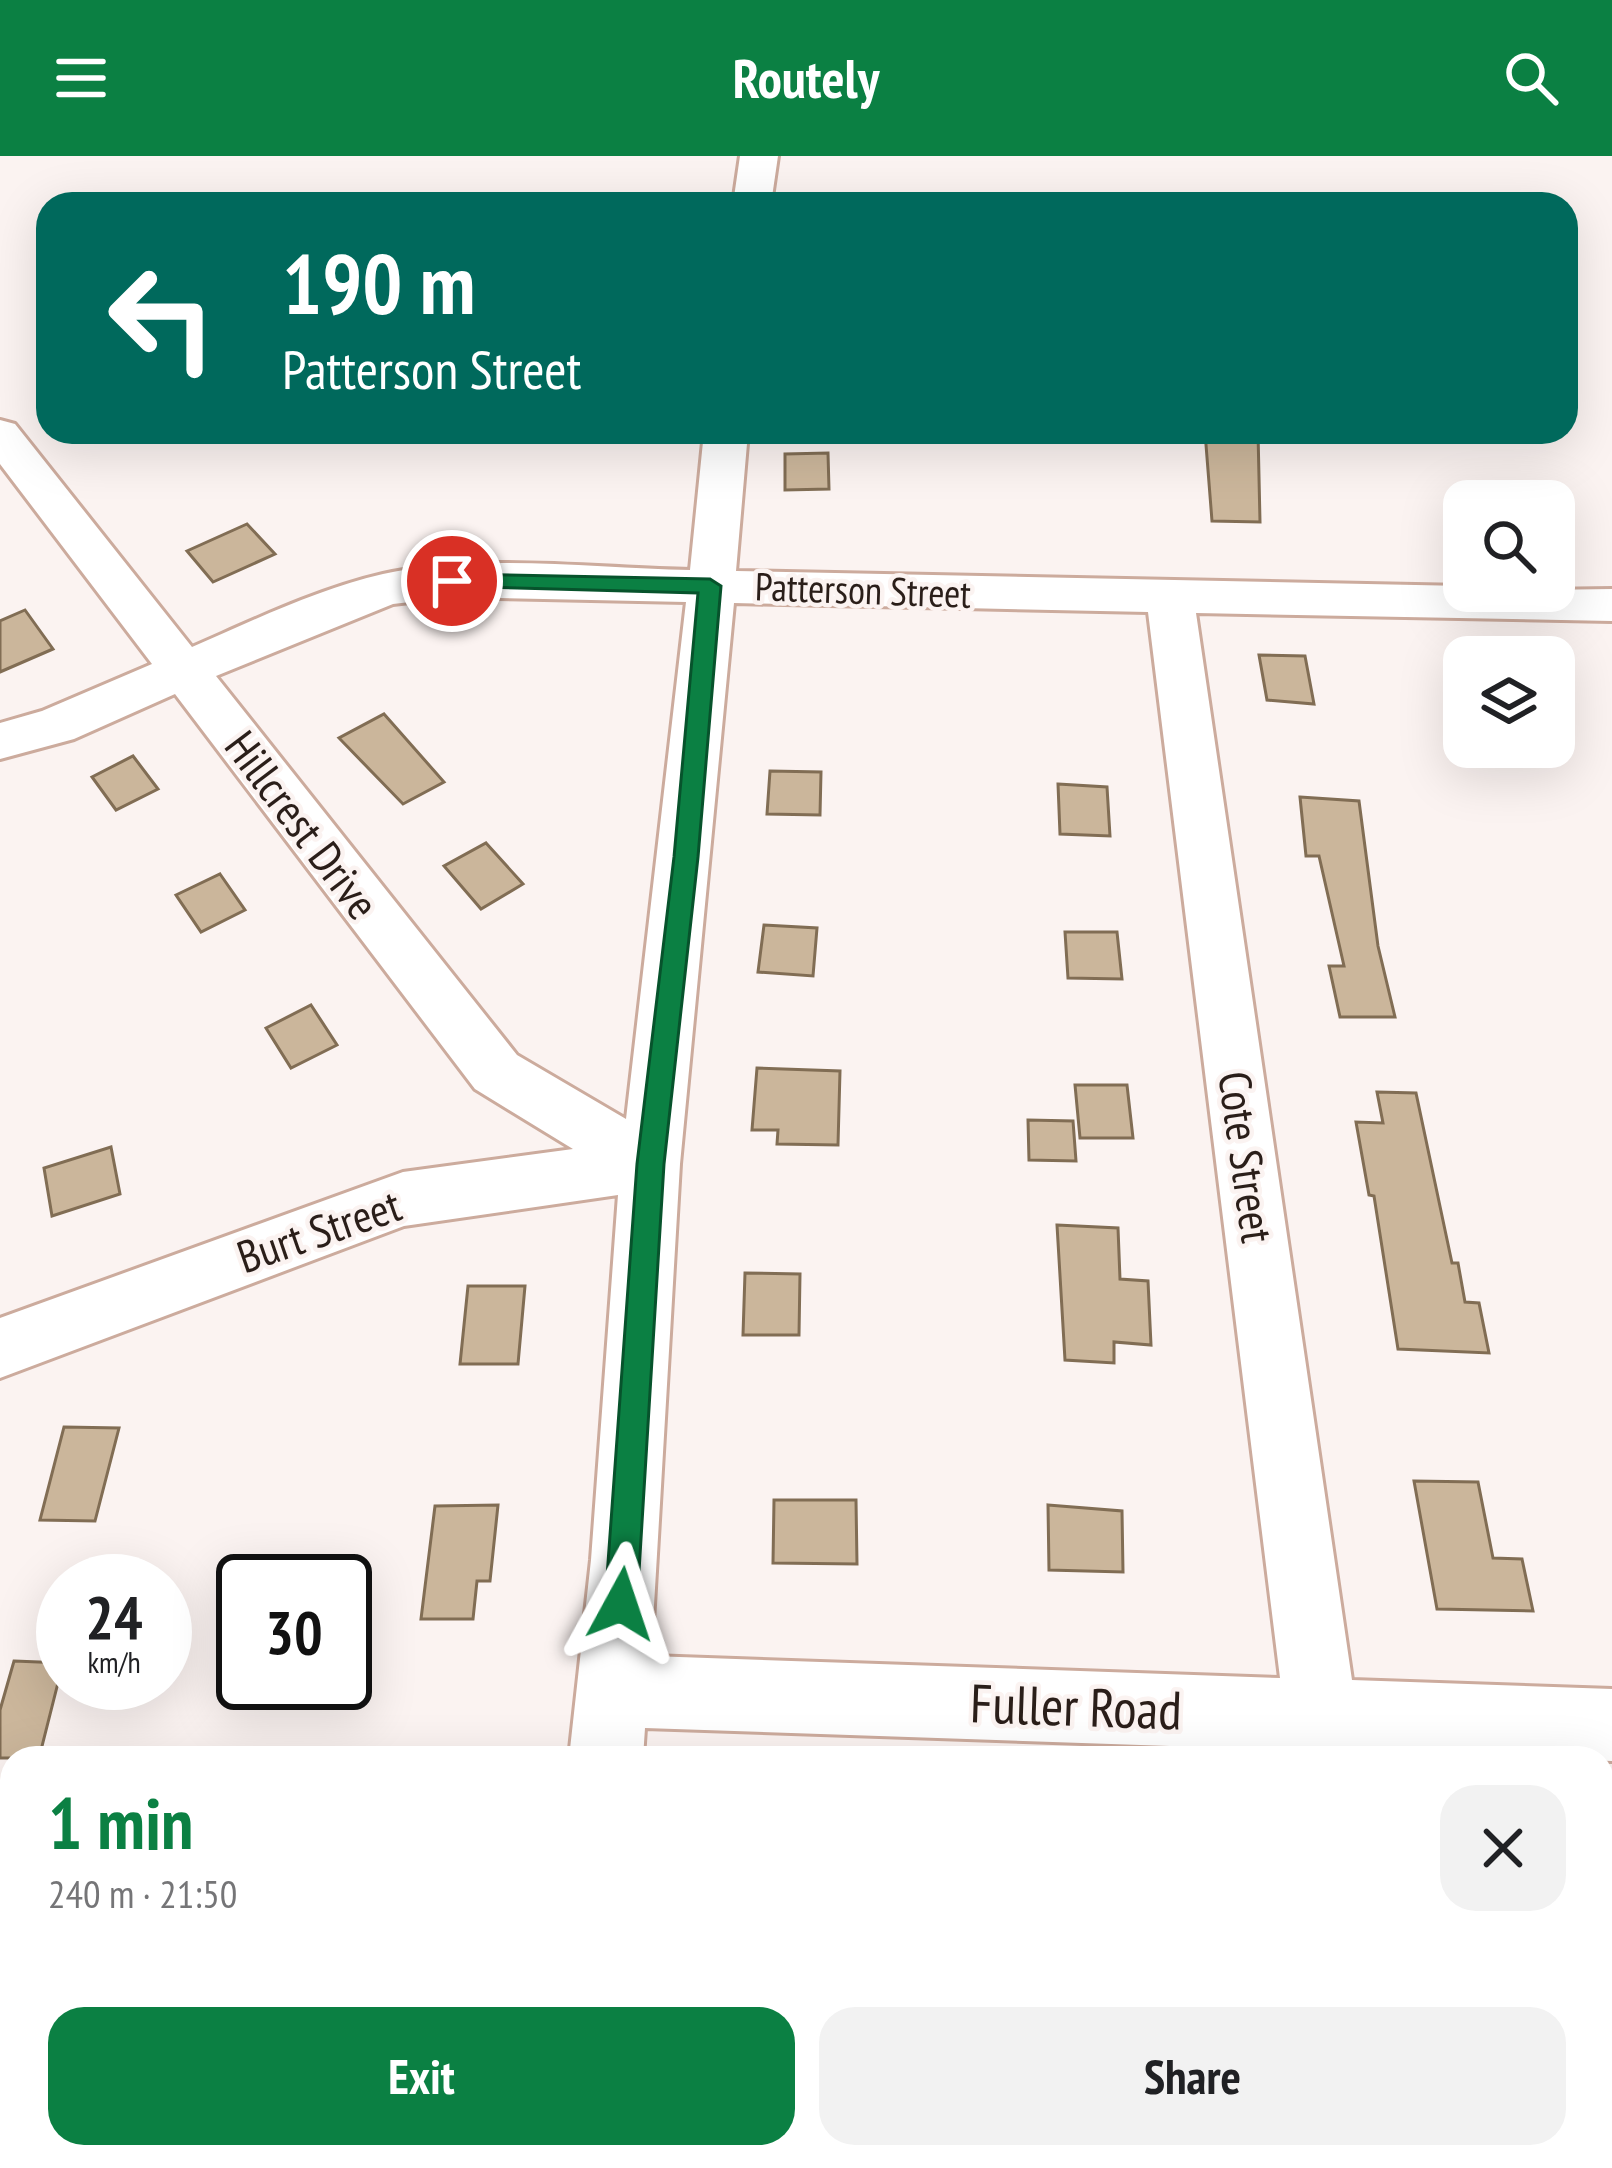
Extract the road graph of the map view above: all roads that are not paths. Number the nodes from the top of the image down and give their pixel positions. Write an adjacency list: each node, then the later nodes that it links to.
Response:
1 (759, 156): 2 (street)
2 (754, 192)
3 (0, 434): 8 (street, Hillcrest Drive)
4 (725, 444): 5 (street)
5 (710, 586): 6 (street, Patterson Street); 8 (street, Patterson Street); 10 (street)
6 (1170, 599): 7 (street, Patterson Street); 12 (street, Cote Street)
7 (1612, 605)
8 (186, 672): 9 (street, Patterson Street); 10 (street, Hillcrest Drive)
9 (0, 741)
10 (650, 1164): 11 (street, Burt Street); 13 (street)
11 (0, 1348)
12 (1321, 1715): 13 (street, Fuller Road); 14 (street, Fuller Road)
13 (610, 1725)
14 (1612, 1725)

